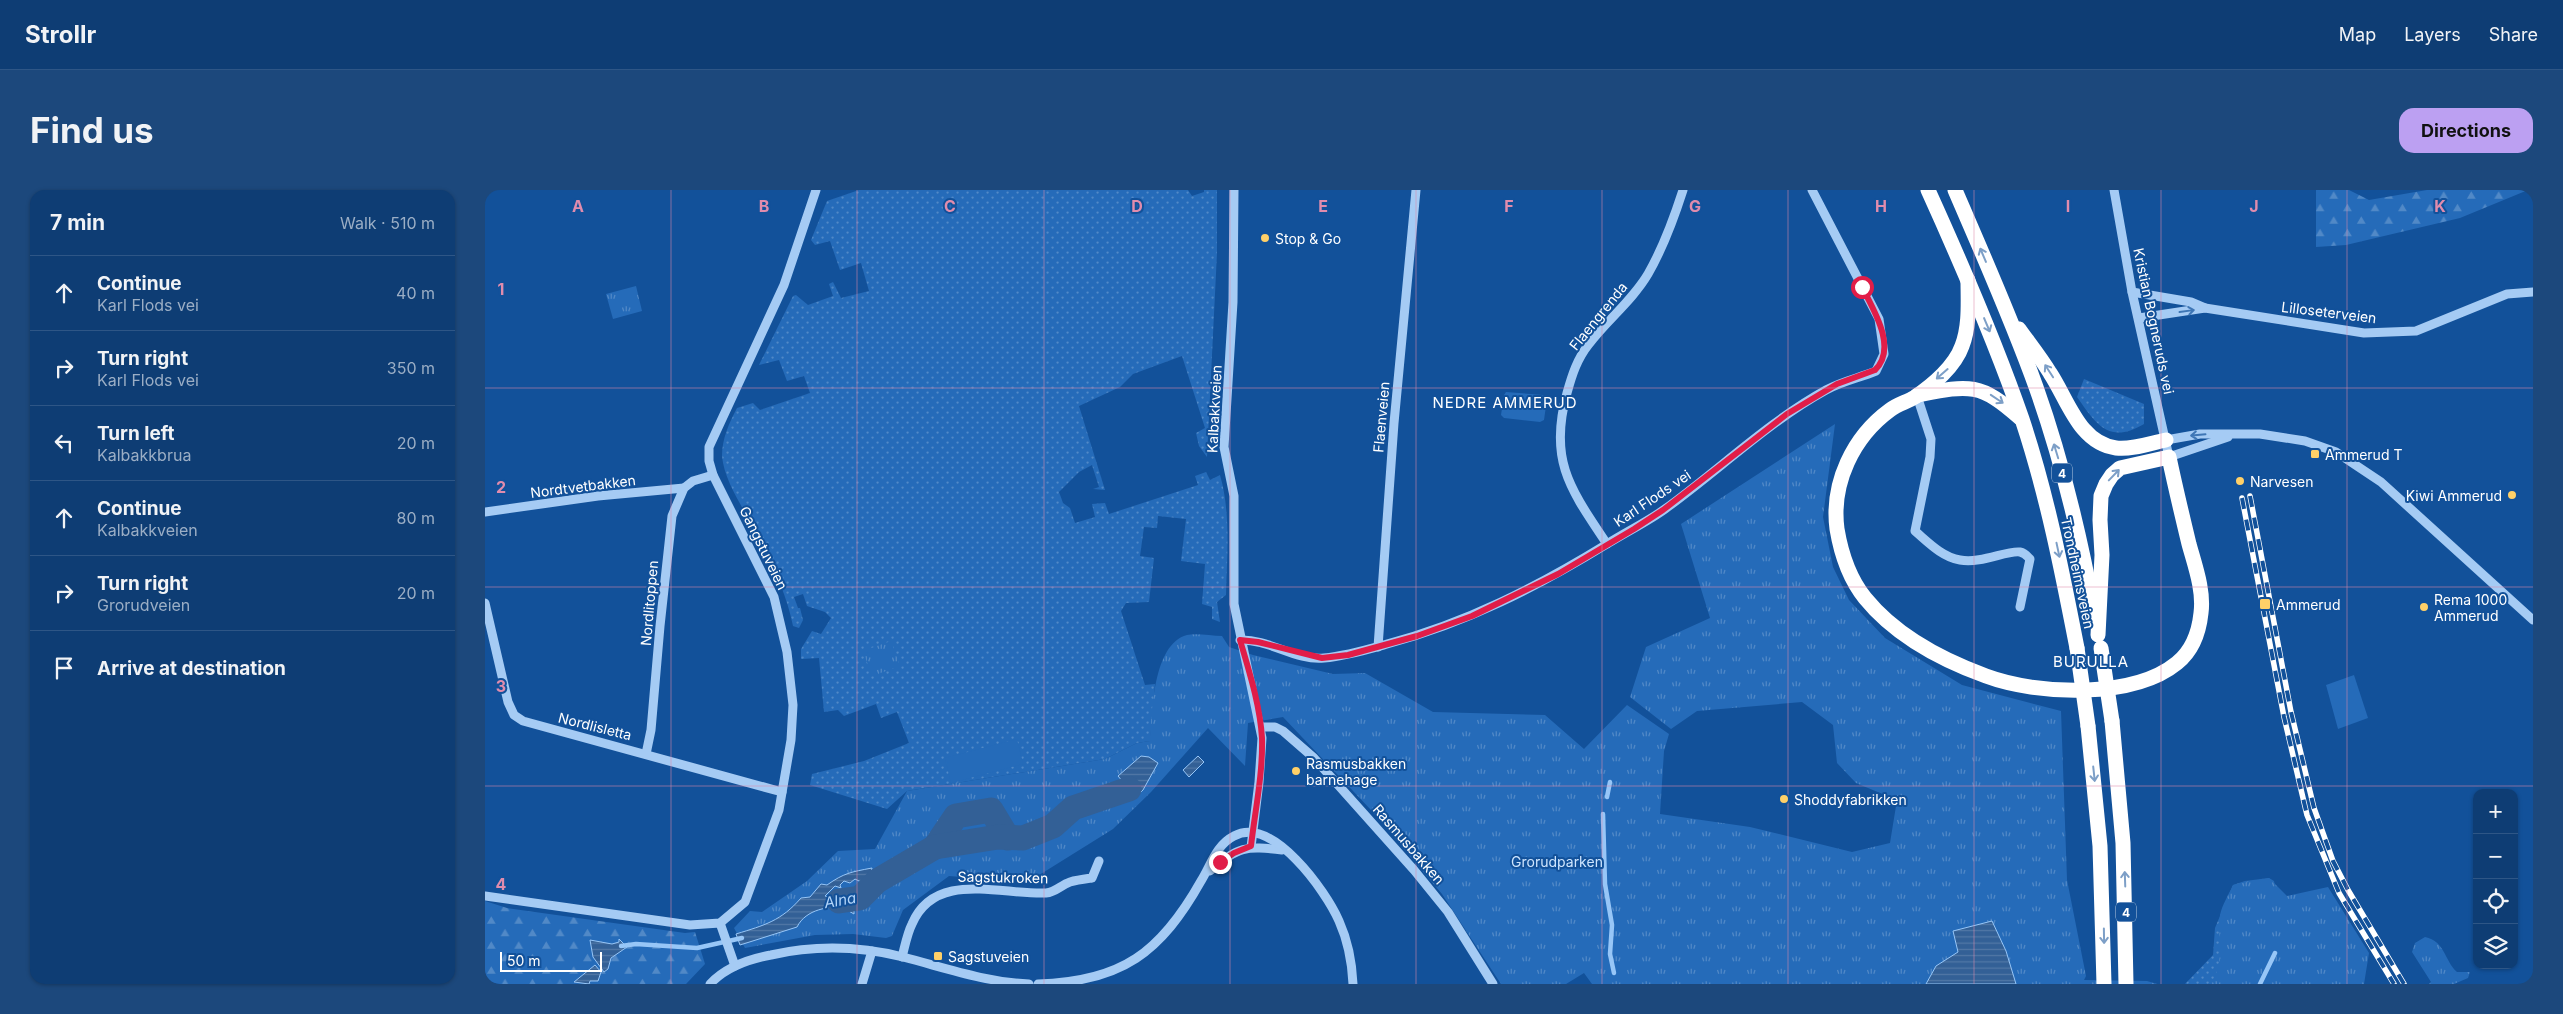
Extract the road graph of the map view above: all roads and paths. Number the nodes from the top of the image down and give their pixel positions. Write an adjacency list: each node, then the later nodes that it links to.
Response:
1 (816, 190): 20 (street, Gangstuveien)
2 (1233, 190): 27 (street, Kalbakkveien)
3 (1416, 190): 29 (street, Flaenveien)
4 (1683, 190): 23 (street, Flaengrenda)
5 (1812, 190): 23 (street, Karl Flods vei)
6 (1928, 190): 9 (highway, Trondheimsveien / 4)
7 (1955, 190): 13 (highway, Trondheimsveien / 4, one-way to 7)
8 (2114, 190): 10 (street, Kristian Bogneruds vei)
9 (1968, 280): 15 (highway, one-way to 15); 16 (highway, Trondheimsveien / 4, one-way to 16)
10 (2132, 292): 12 (street, Lilloseterveien); 14 (street, Kristian Bogneruds vei)
11 (2533, 292): 12 (street, Lilloseterveien)
12 (2205, 308): 14 (street, Lilloseterveien, one-way to 12)
13 (2009, 316): 18 (highway, one-way to 13); 28 (highway, Trondheimsveien / 4, one-way to 13)
14 (2139, 318): 18 (street, Kristian Bogneruds vei)
15 (1917, 396): 16 (highway, one-way to 16); 19 (highway); 25 (street)
16 (2022, 420): 44 (highway, Trondheimsveien / 4, one-way to 44, bridge)
17 (2231, 435): 18 (street, one-way to 18); 19 (street); 26 (street)
18 (2166, 440): 19 (street, Kristian Bogneruds vei)
19 (2169, 457): 28 (highway, one-way to 19)
20 (713, 475): 21 (street); 32 (street, Gangstuveien)
21 (684, 488): 22 (street, Nordtvetbakken); 31 (street, Nordlitoppen)
22 (485, 512)
23 (1607, 544): 29 (street, Karl Flods vei)
24 (485, 603): 31 (street, Nordlisletta)
25 (2020, 607)
26 (2533, 620)
27 (1240, 640): 29 (street, Karl Flods vei); 30 (street, Kalbakkveien)
28 (2099, 641): 45 (highway, Trondheimsveien / 4, one-way to 28, bridge)
29 (1378, 647)
30 (1261, 727): 33 (street); 51 (street, Rasmusbakken)
31 (646, 754): 32 (street, Nordlisletta)
32 (782, 792): 39 (street, Gangstuveien)
33 (1253, 831): 34 (street); 35 (street); 37 (street)
34 (1251, 846): 35 (street); 37 (street)
35 (1282, 850): 50 (street)
36 (1099, 861): 41 (street, Sagstukroken)
37 (1205, 874): 43 (street)
38 (485, 896): 39 (street)
39 (720, 923): 42 (street)
40 (872, 951): 41 (street); 42 (street); 47 (street)
41 (902, 957): 48 (street)
42 (735, 966): 46 (street)
43 (1077, 982): 49 (street)
44 (2104, 982)
45 (2126, 982)
46 (710, 984)
47 (863, 984)
48 (1029, 984)
49 (1038, 984)
50 (1353, 984)
51 (1493, 984)

